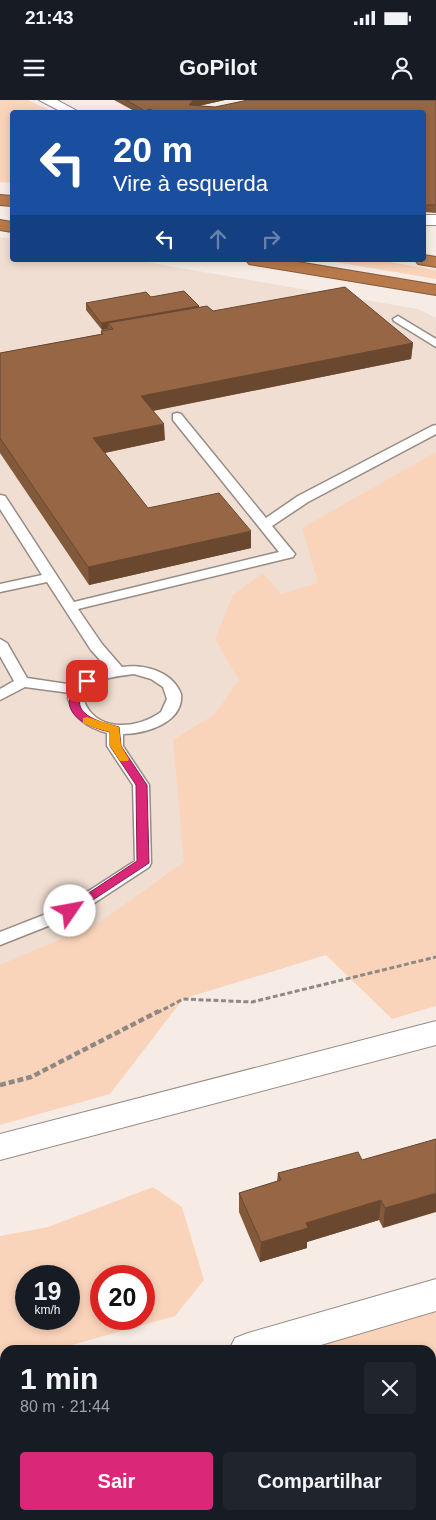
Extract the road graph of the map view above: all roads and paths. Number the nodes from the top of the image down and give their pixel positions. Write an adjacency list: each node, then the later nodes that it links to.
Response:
1 (46, 100): 2 (main road)
2 (68, 110)
3 (266, 262): 4 (highway)
4 (436, 290)
5 (398, 319): 6 (lane)
6 (436, 344)
7 (177, 417): 10 (lane)
8 (436, 430): 10 (lane)
9 (0, 498): 11 (lane)
10 (264, 525): 13 (lane)
11 (51, 577): 12 (lane); 13 (lane)
12 (0, 588)
13 (70, 607): 15 (lane)
14 (0, 644): 16 (lane)
15 (116, 671): 17 (lane); 19 (lane)
16 (22, 682): 17 (lane); 18 (lane)
17 (78, 690): 19 (lane)
18 (0, 696)
19 (115, 729): 20 (lane)
20 (0, 939)
21 (436, 958): 23 (path)
22 (436, 1033): 24 (main road)
23 (0, 1085)
24 (0, 1147)
25 (436, 1295): 26 (main road)
26 (265, 1345)

